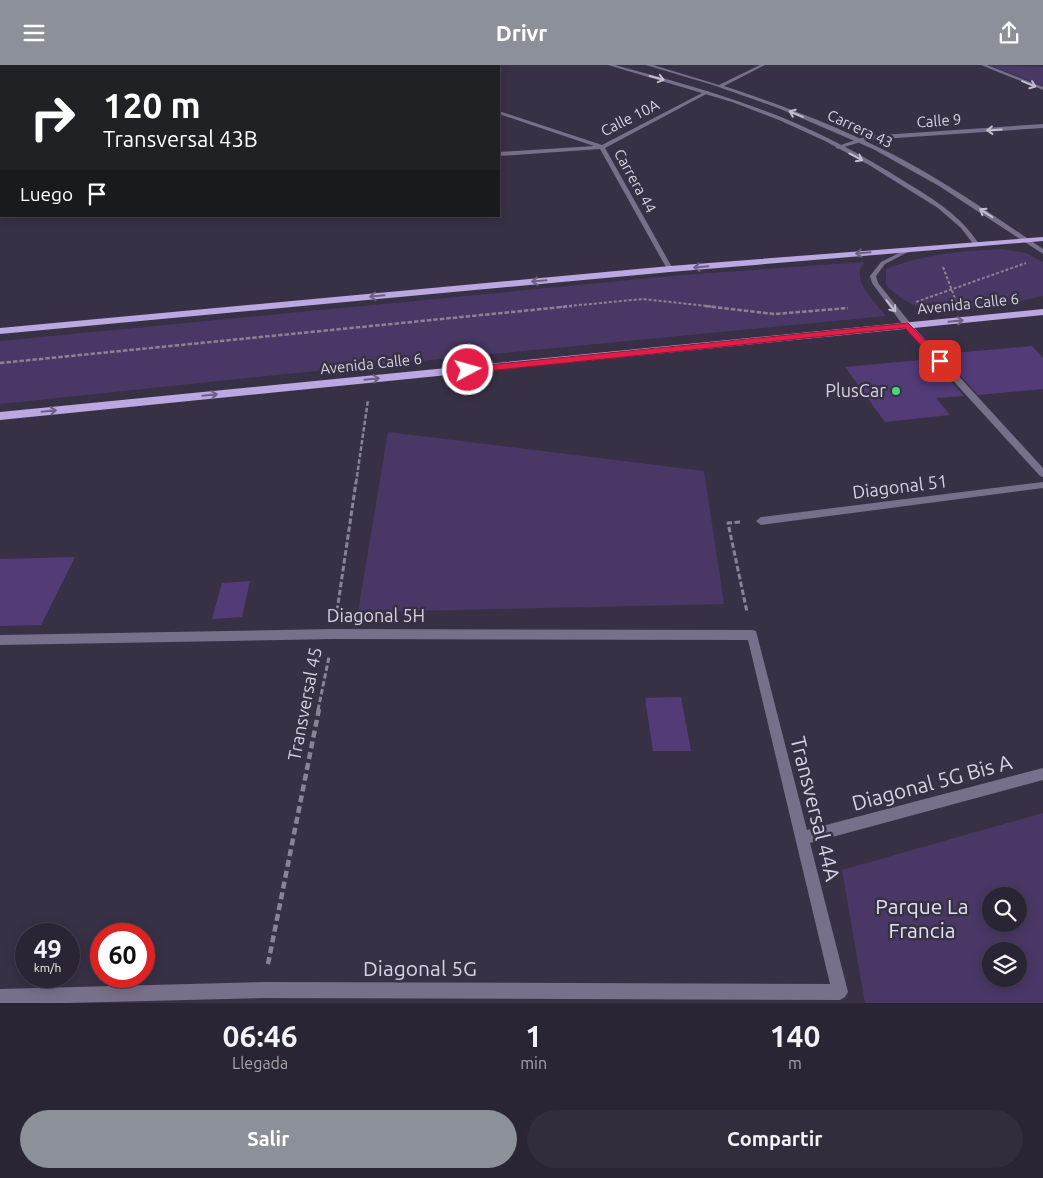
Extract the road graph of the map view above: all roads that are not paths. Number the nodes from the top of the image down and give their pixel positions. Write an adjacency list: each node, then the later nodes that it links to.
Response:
1 (610, 65): 7 (street, Carrera 43, one-way to 7)
2 (648, 65): 5 (street, Carrera 43)
3 (763, 65): 5 (street, Calle 10A)
4 (982, 65): 6 (street, one-way to 6)
5 (721, 86): 7 (street, Calle 10A); 10 (street, Carrera 43, one-way to 5)
6 (1043, 89)
7 (708, 93): 11 (street, Calle 10A); 12 (street, Carrera 43)
8 (500, 112): 11 (street, Carrera 44)
9 (1043, 127): 10 (street, Calle 9, one-way to 10)
10 (858, 140): 12 (street, Calle 9); 15 (street, Carrera 43, one-way to 10)
11 (602, 147): 13 (street, Calle 10A); 19 (street, Carrera 44)
12 (838, 147): 16 (street, Carrera 43, one-way to 16)
13 (500, 154)
14 (1043, 239): 15 (main road)
15 (1026, 240): 16 (main road); 18 (street, Carrera 43)
16 (976, 244): 17 (main road)
17 (911, 249): 19 (main road, one-way to 19); 21 (street, one-way to 21)
18 (1043, 252)
19 (670, 269): 22 (main road, one-way to 22)
20 (1043, 312): 21 (main road, Avenida Calle 6, one-way to 20)
21 (908, 326): 23 (main road, Avenida Calle 6, one-way to 21); 24 (street)
22 (0, 331)
23 (0, 416)
24 (1043, 474)
25 (1043, 485): 26 (street, Diagonal 51)
26 (761, 521)
27 (752, 635): 28 (street, Diagonal 5H); 30 (street, Transversal 44A)
28 (0, 640)
29 (1043, 774): 30 (street, Diagonal 5G Bis A)
30 (802, 838): 31 (street, Transversal 44A)
31 (840, 992): 32 (street, Diagonal 5G)
32 (0, 997)

